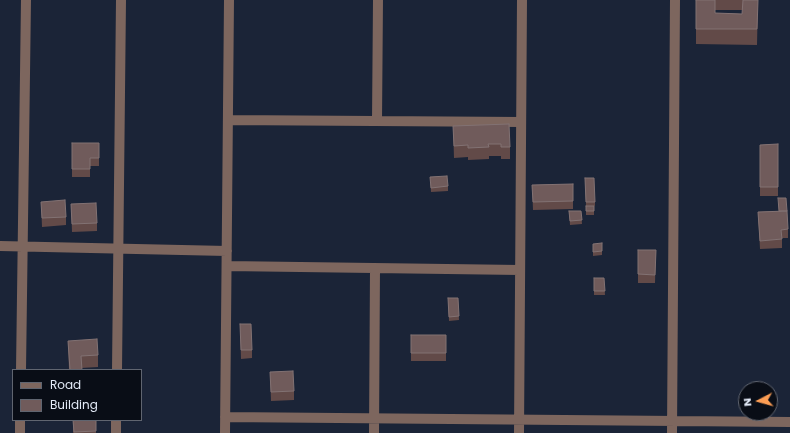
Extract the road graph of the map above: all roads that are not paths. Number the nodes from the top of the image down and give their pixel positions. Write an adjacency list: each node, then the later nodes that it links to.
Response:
1 (26, 0): 11 (street)
2 (121, 0): 12 (street)
3 (229, 0): 7 (street)
4 (378, 0): 8 (street)
5 (522, 0): 9 (street)
6 (675, 0): 24 (street)
7 (228, 120): 8 (street); 13 (street)
8 (377, 121): 9 (street)
9 (521, 122): 16 (street)
10 (0, 246): 11 (street)
11 (23, 246): 12 (street); 17 (street)
12 (118, 249): 13 (street); 18 (street)
13 (227, 251): 14 (street)
14 (227, 266): 15 (street); 19 (street)
15 (375, 268): 16 (street); 20 (street)
16 (520, 270): 21 (street)
17 (21, 369)
18 (117, 369)
19 (225, 417): 20 (street); 28 (street)
20 (374, 418): 21 (street); 29 (street)
21 (519, 419): 24 (street); 30 (street)
22 (20, 421): 26 (street)
23 (116, 421): 27 (street)
24 (672, 421): 25 (street); 31 (street)
25 (790, 422)
26 (20, 433)
27 (116, 433)
28 (225, 433)
29 (374, 433)
30 (519, 433)
31 (672, 433)

